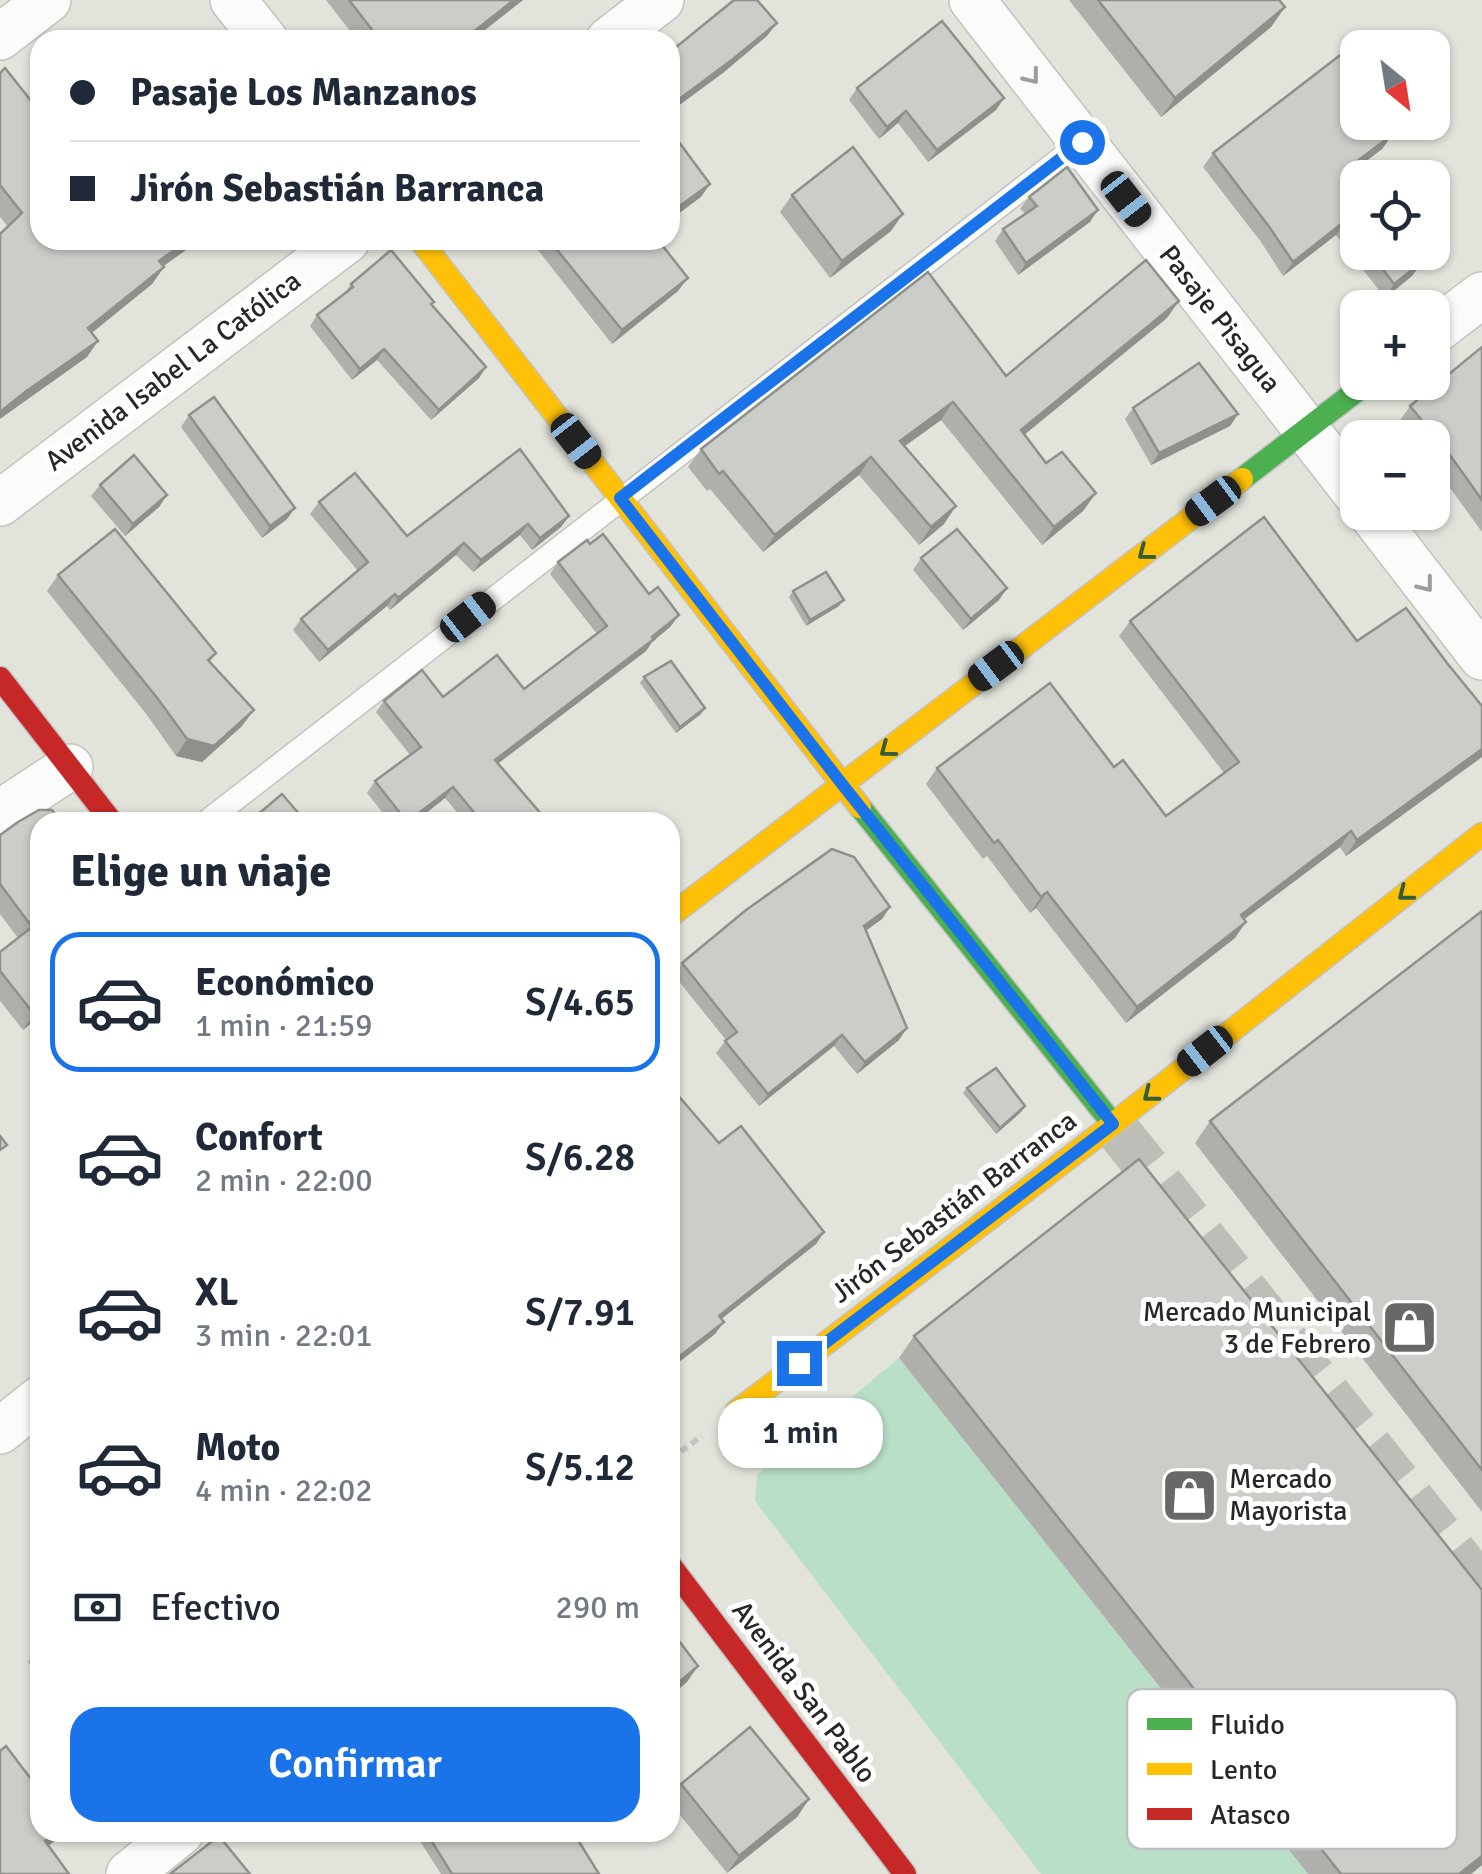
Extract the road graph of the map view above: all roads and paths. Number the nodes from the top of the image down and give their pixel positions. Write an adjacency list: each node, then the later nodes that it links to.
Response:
1 (48, 0): 7 (street)
2 (234, 0): 5 (street)
3 (661, 0): 6 (street)
4 (972, 0): 8 (street, Pasaje Pisagua, one-way to 8)
5 (256, 30)
6 (622, 30)
7 (0, 37)
8 (1082, 142): 14 (street, Pasaje Pisagua); 16 (lane)
9 (333, 250): 17 (street, Avenida Isabel La Católica)
10 (428, 250): 16 (street)
11 (1482, 295): 12 (street)
12 (1450, 319)
13 (1345, 400): 14 (street)
14 (1306, 430): 15 (street, Pasaje Pisagua); 22 (street, one-way to 22)
15 (1340, 473)
16 (620, 498): 22 (street); 24 (lane)
17 (0, 503)
18 (1384, 530): 19 (street, one-way to 19)
19 (1482, 657)
20 (0, 678): 21 (street)
21 (70, 767): 23 (street); 25 (street)
22 (842, 784): 27 (street); 28 (street)
23 (104, 812)
24 (219, 812)
25 (0, 813)
26 (1482, 834): 28 (street, Jirón Sebastián Barranca, one-way to 28)
27 (680, 908)
28 (1116, 1128): 30 (street, Jirón Sebastián Barranca)
29 (30, 1408): 31 (street)
30 (737, 1411)
31 (0, 1430)
32 (680, 1579): 34 (street, Avenida San Pablo)
33 (169, 1842): 35 (street)
34 (887, 1868)
35 (129, 1874)

